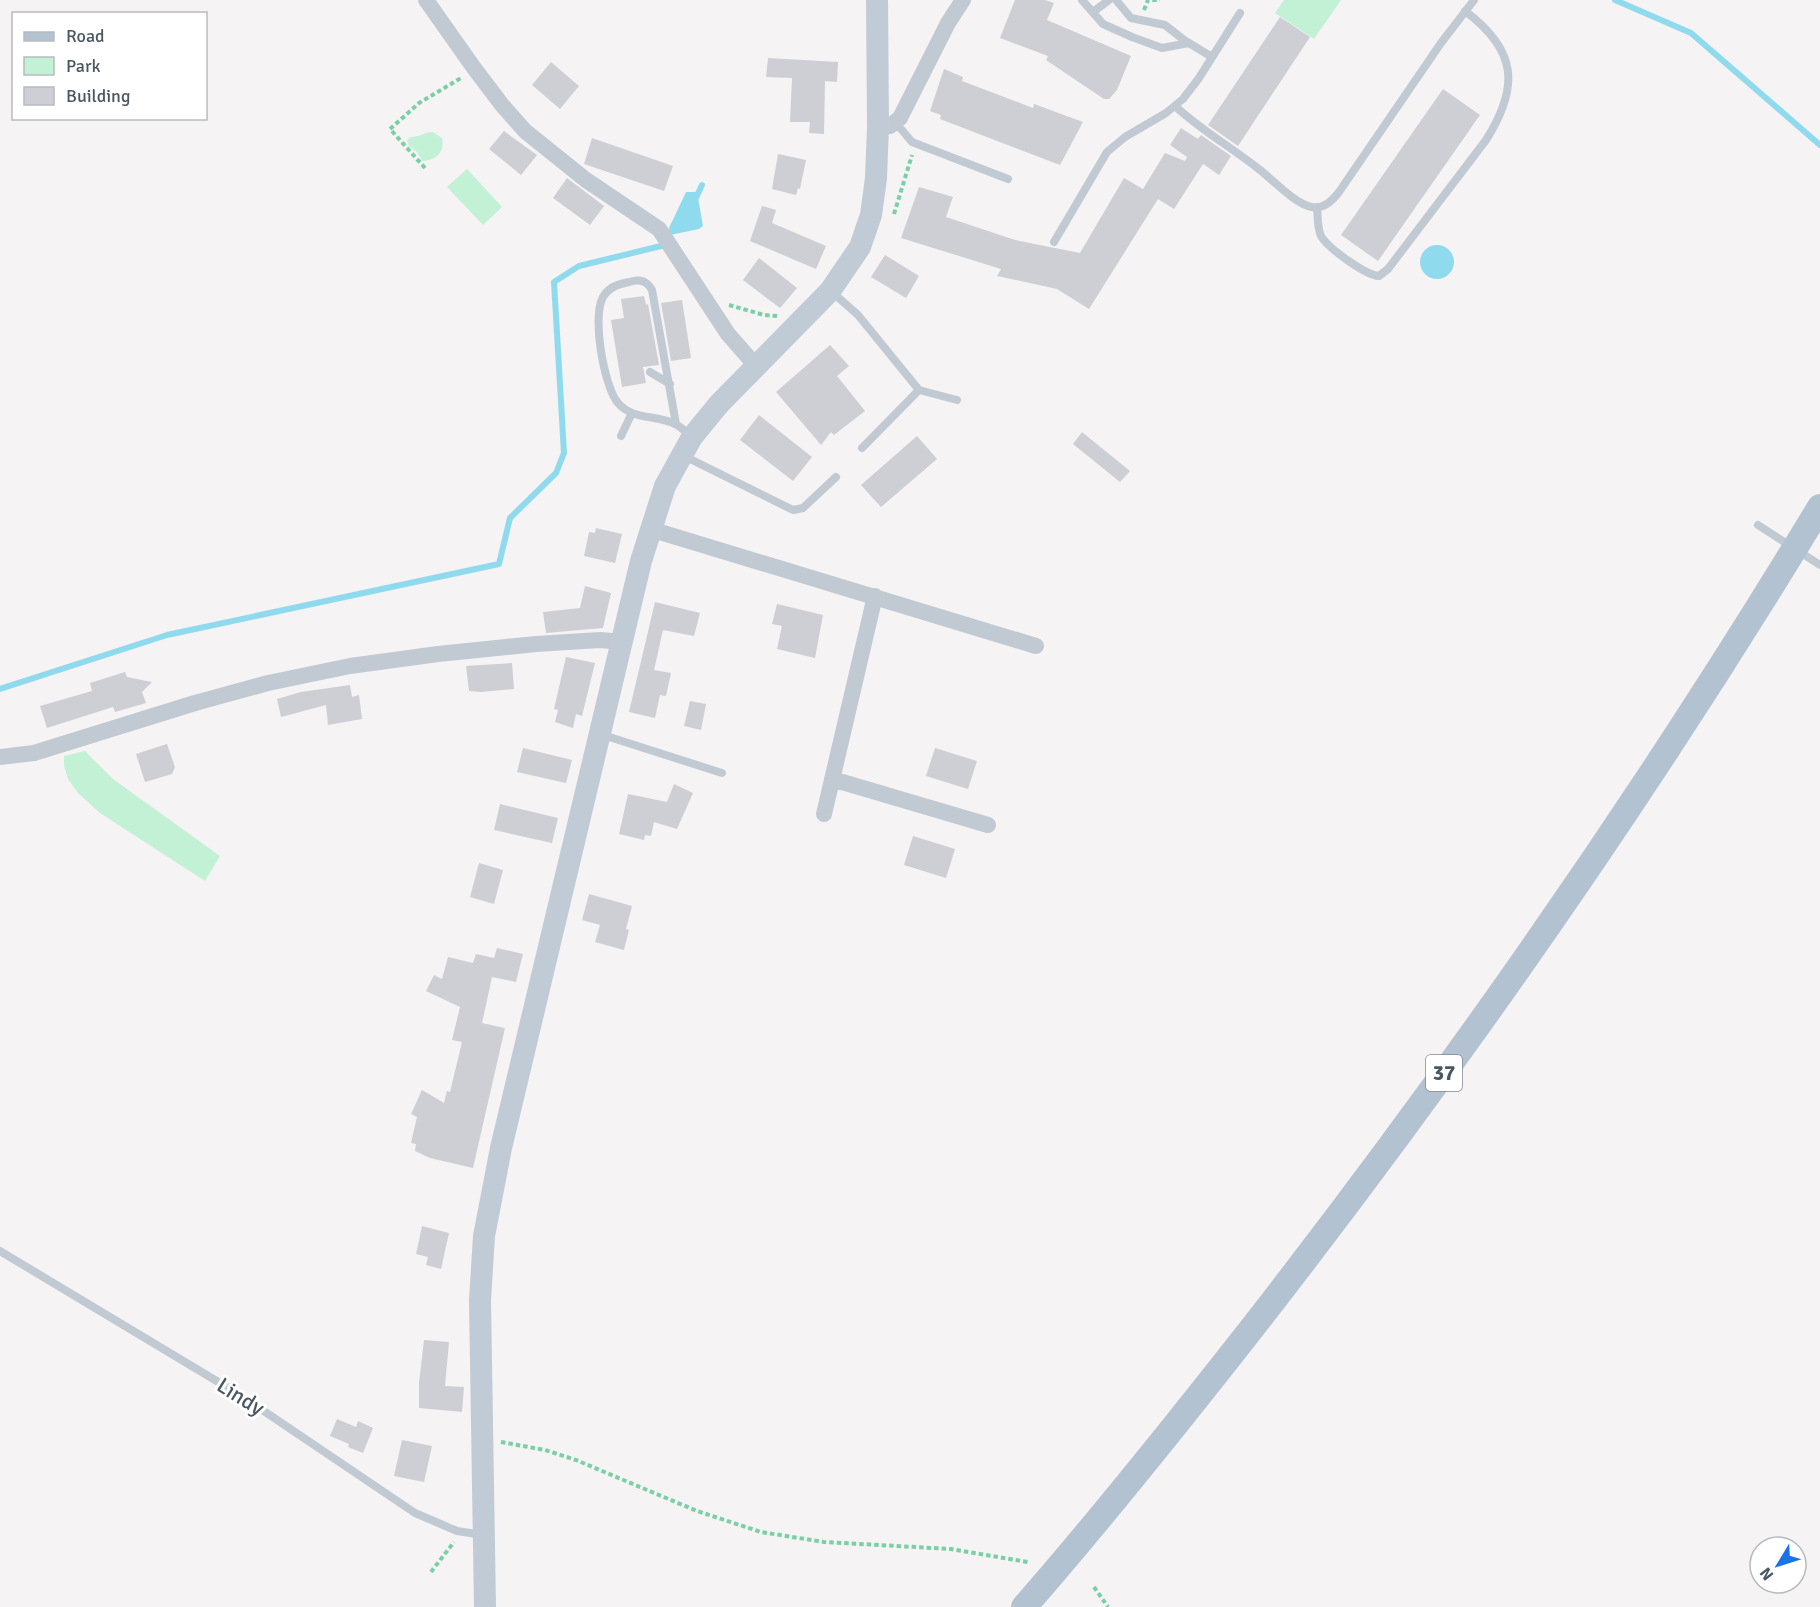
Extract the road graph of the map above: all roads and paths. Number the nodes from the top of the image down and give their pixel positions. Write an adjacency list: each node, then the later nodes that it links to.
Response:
1 (426, 0): 17 (street)
2 (877, 0): 19 (street)
3 (963, 0): 19 (street)
4 (1082, 0): 11 (lane)
5 (1109, 0): 11 (lane)
6 (1116, 0): 13 (lane)
7 (1148, 0): 8 (path)
8 (1160, 0)
9 (1474, 0): 10 (lane)
10 (1465, 11): 22 (lane); 22 (lane)
11 (1092, 12): 14 (lane)
12 (1240, 13): 16 (lane)
13 (1139, 21): 14 (lane); 15 (lane)
14 (1132, 37): 15 (lane)
15 (1189, 43): 16 (lane)
16 (1212, 57): 18 (lane)
17 (474, 68): 20 (path); 25 (street)
18 (1175, 106): 22 (lane); 23 (lane)
19 (887, 125): 21 (lane); 24 (street)
20 (425, 168)
21 (1008, 179)
22 (1317, 207)
23 (1054, 242)
24 (830, 291): 25 (street); 28 (lane)
25 (756, 366): 32 (street)
26 (650, 372): 27 (lane)
27 (670, 384): 30 (lane); 32 (lane)
28 (919, 390): 29 (lane); 33 (lane)
29 (957, 400)
30 (632, 413): 31 (lane); 32 (lane)
31 (621, 436)
32 (683, 438): 34 (lane); 37 (street)
33 (862, 448)
34 (836, 477)
35 (1820, 507): 38 (main road, 37)
36 (1758, 525): 38 (lane)
37 (650, 529): 40 (street); 41 (street)
38 (1795, 549): 39 (lane); 56 (main road, 37)
39 (1820, 565)
40 (875, 596): 42 (street); 46 (street)
41 (621, 642): 43 (street); 44 (street)
42 (1036, 646)
43 (600, 734): 45 (lane); 50 (street)
44 (0, 757)
45 (722, 773)
46 (832, 779): 47 (street); 48 (street)
47 (824, 814)
48 (988, 825)
49 (0, 1251): 51 (lane, Lindy)
50 (482, 1441): 51 (street); 52 (path)
51 (473, 1533): 53 (path); 55 (street)
52 (1028, 1562)
53 (431, 1572)
54 (1094, 1587): 57 (path)
55 (484, 1607)
56 (1024, 1607)
57 (1108, 1607)

